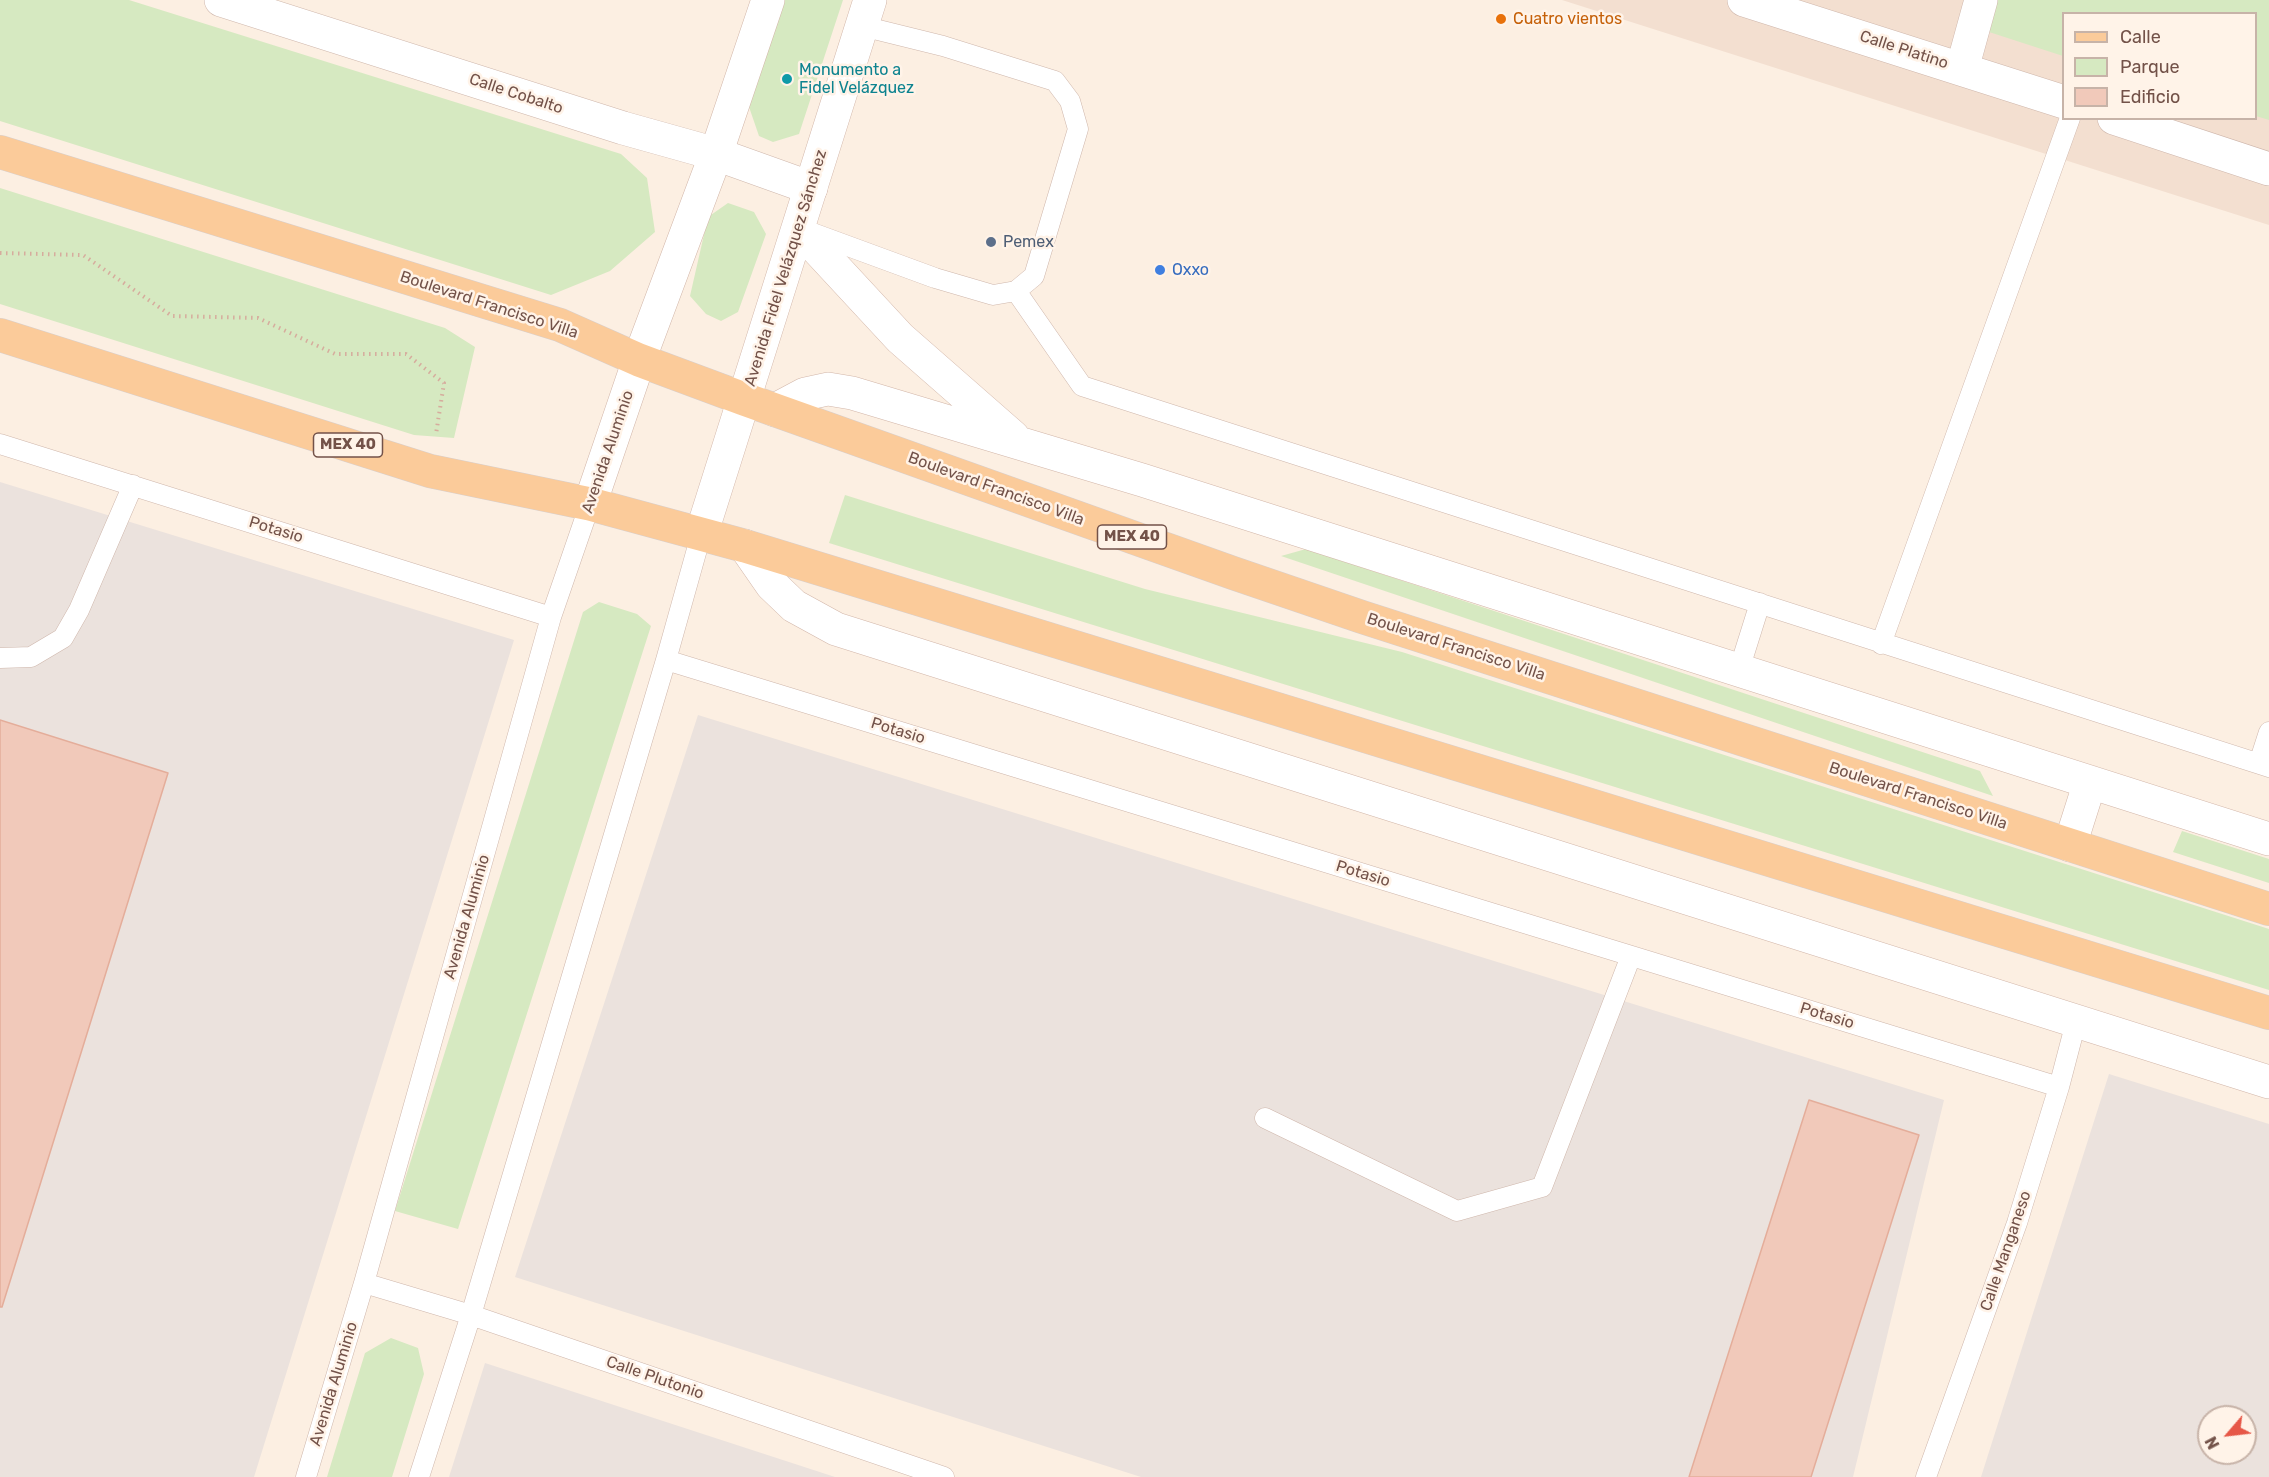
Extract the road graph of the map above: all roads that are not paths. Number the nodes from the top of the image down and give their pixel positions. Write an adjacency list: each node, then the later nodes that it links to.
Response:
1 (221, 0): 11 (street, Calle Cobalto)
2 (768, 0): 11 (street)
3 (1744, 0): 6 (street, Calle Platino)
4 (1981, 0): 6 (street)
5 (866, 13): 13 (street, Avenida Fidel Velázquez Sánchez); 15 (lane)
6 (1962, 69): 7 (street, Calle Platino)
7 (2062, 101)
8 (2069, 120): 28 (lane)
9 (2120, 120): 12 (street)
10 (0, 152): 17 (main road, Boulevard Francisco Villa / MEX 40)
11 (716, 154): 13 (street, Calle Cobalto); 17 (street)
12 (2269, 169)
13 (811, 188): 14 (street, Avenida Fidel Velázquez Sánchez)
14 (798, 228): 15 (lane); 18 (street, Avenida Fidel Velázquez Sánchez); 21 (street)
15 (1016, 291): 26 (lane)
16 (0, 335): 23 (main road, MEX 40)
17 (639, 360): 18 (main road, Boulevard Francisco Villa / MEX 40); 23 (street, Avenida Aluminio)
18 (744, 399): 19 (main road, Boulevard Francisco Villa / MEX 40); 24 (street, Avenida Fidel Velázquez Sánchez)
19 (774, 410): 21 (street); 36 (main road, Boulevard Francisco Villa / MEX 40)
20 (0, 444): 22 (lane, Potasio)
21 (1022, 444): 31 (street)
22 (133, 486): 27 (lane, Potasio); 29 (lane)
23 (590, 504): 24 (main road, MEX 40); 27 (lane, Avenida Aluminio)
24 (701, 535): 25 (main road, MEX 40); 30 (lane)
25 (745, 546): 39 (main road, MEX 40); 40 (street)
26 (1760, 603): 28 (lane); 31 (lane)
27 (551, 617): 44 (lane, Avenida Aluminio)
28 (1881, 644): 33 (lane)
29 (0, 658)
30 (666, 660): 38 (lane, Potasio); 45 (lane)
31 (1739, 670): 34 (street)
32 (2269, 732): 33 (lane)
33 (2264, 765)
34 (2090, 782): 35 (street); 36 (street)
35 (2269, 839)
36 (2070, 845): 37 (main road, Boulevard Francisco Villa / MEX 40)
37 (2269, 909)
38 (1631, 956): 42 (lane, Potasio); 43 (lane)
39 (2269, 1013)
40 (2076, 1022): 41 (street); 42 (lane, Calle Manganeso)
41 (2269, 1082)
42 (2059, 1087): 49 (lane, Calle Manganeso)
43 (1265, 1118)
44 (364, 1283): 45 (lane, Calle Plutonio); 46 (lane, Avenida Aluminio)
45 (471, 1315): 47 (lane); 48 (lane, Calle Plutonio)
46 (306, 1477)
47 (419, 1477)
48 (944, 1477)
49 (1926, 1477)

